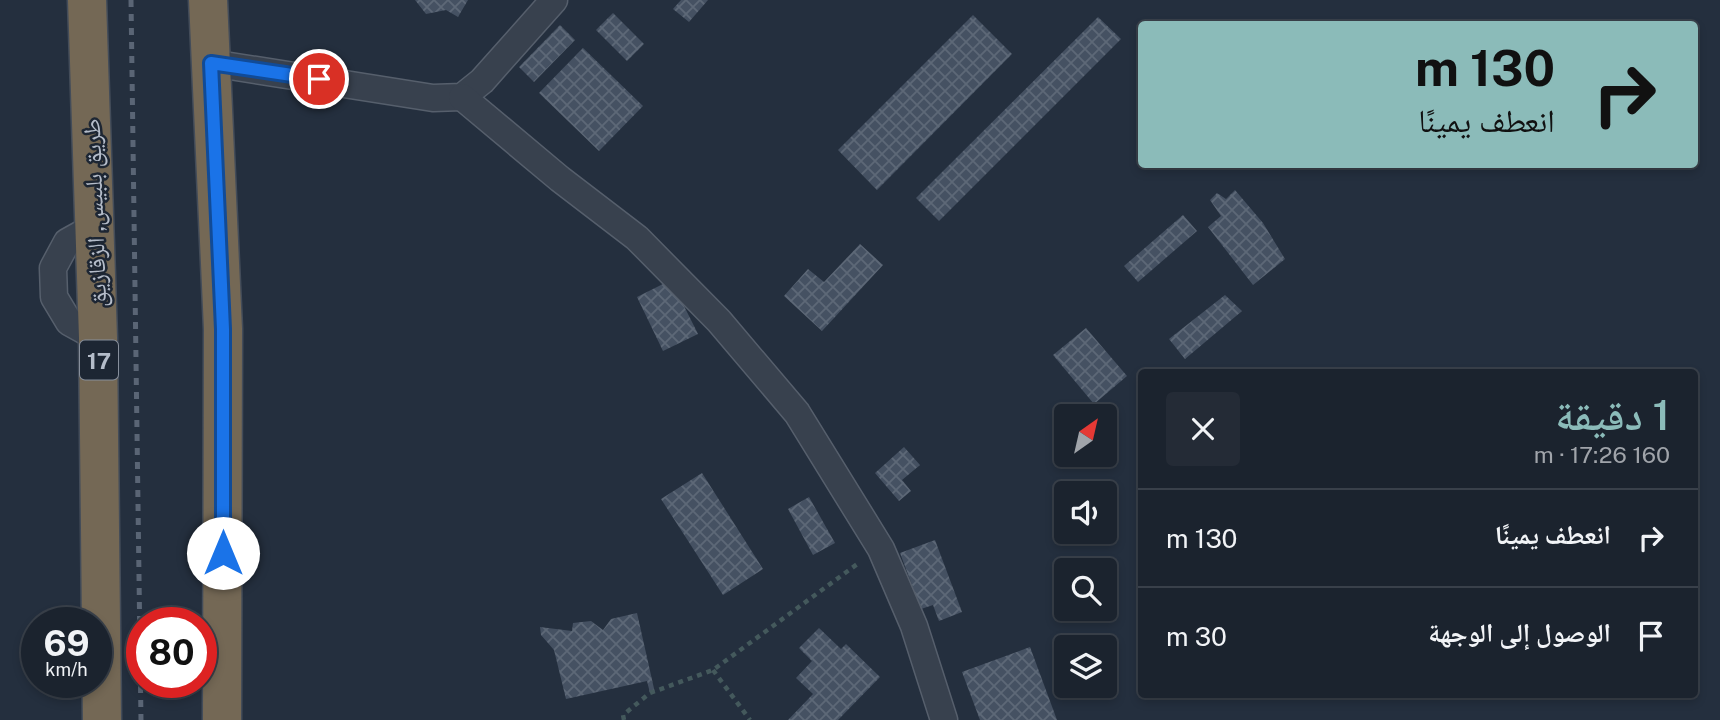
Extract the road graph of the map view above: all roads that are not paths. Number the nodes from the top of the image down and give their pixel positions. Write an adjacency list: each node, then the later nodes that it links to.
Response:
1 (87, 0): 6 (highway, طريق بلبيس, الزقازيق / 17)
2 (208, 0): 4 (highway)
3 (554, 0): 5 (street)
4 (211, 63): 5 (street); 7 (highway)
5 (463, 97): 8 (street)
6 (102, 720)
7 (222, 720)
8 (944, 720)

